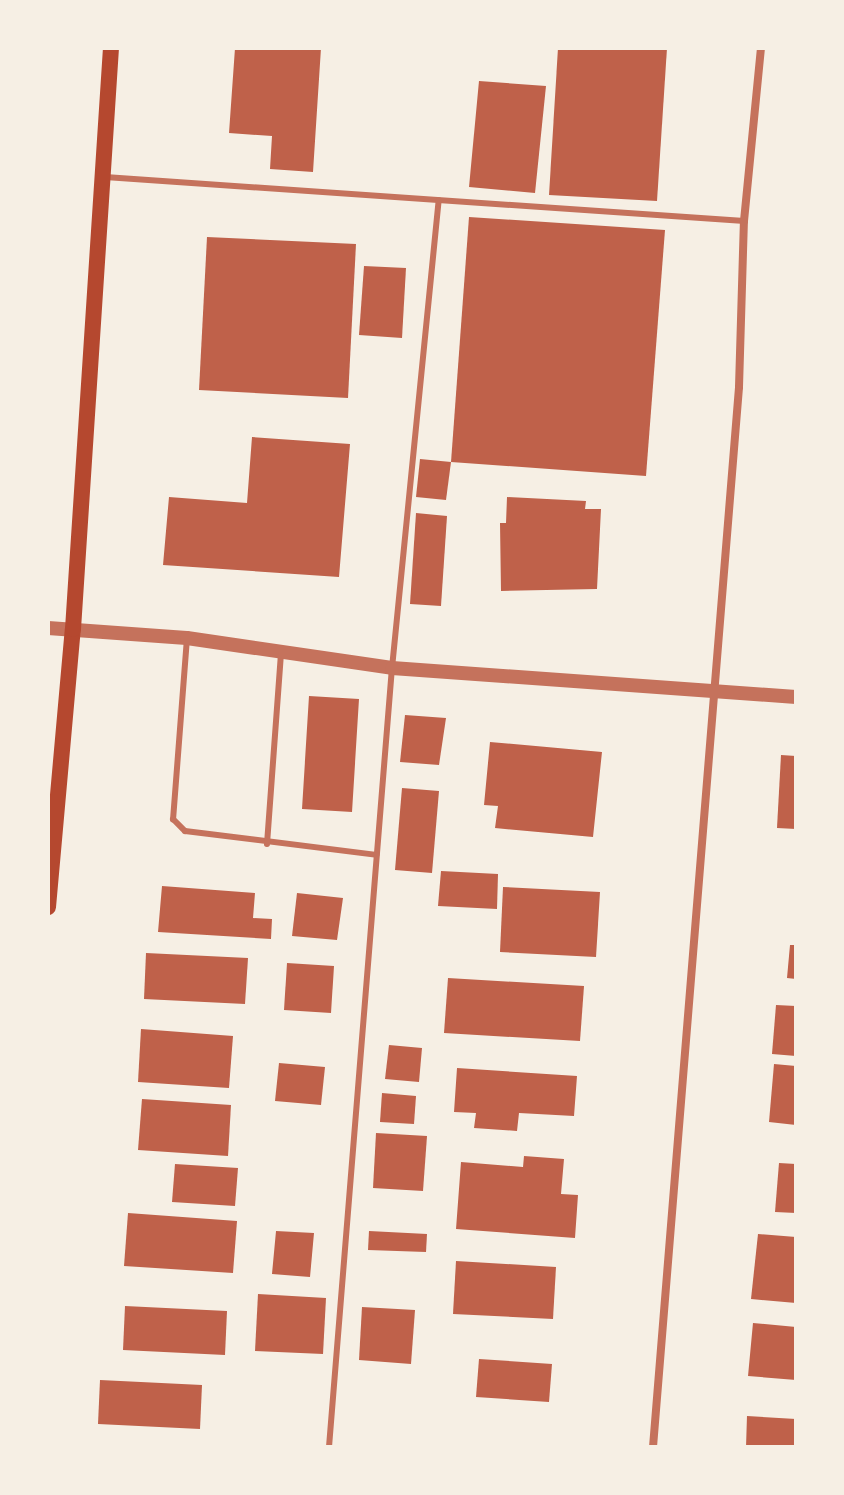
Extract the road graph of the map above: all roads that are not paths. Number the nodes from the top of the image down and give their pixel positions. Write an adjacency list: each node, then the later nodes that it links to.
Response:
1 (111, 48): 3 (main road)
2 (761, 48): 5 (street)
3 (102, 177): 4 (lane); 7 (main road)
4 (439, 200): 5 (lane); 10 (lane)
5 (744, 221): 11 (street)
6 (48, 628): 7 (street)
7 (73, 629): 8 (street); 15 (main road)
8 (187, 638): 9 (street); 13 (lane)
9 (281, 651): 10 (street); 13 (lane)
10 (392, 668): 11 (street); 14 (lane)
11 (714, 690): 12 (street); 17 (street)
12 (796, 697)
13 (267, 844): 14 (lane)
14 (377, 855): 16 (lane)
15 (48, 907)
16 (329, 1447)
17 (653, 1447)

